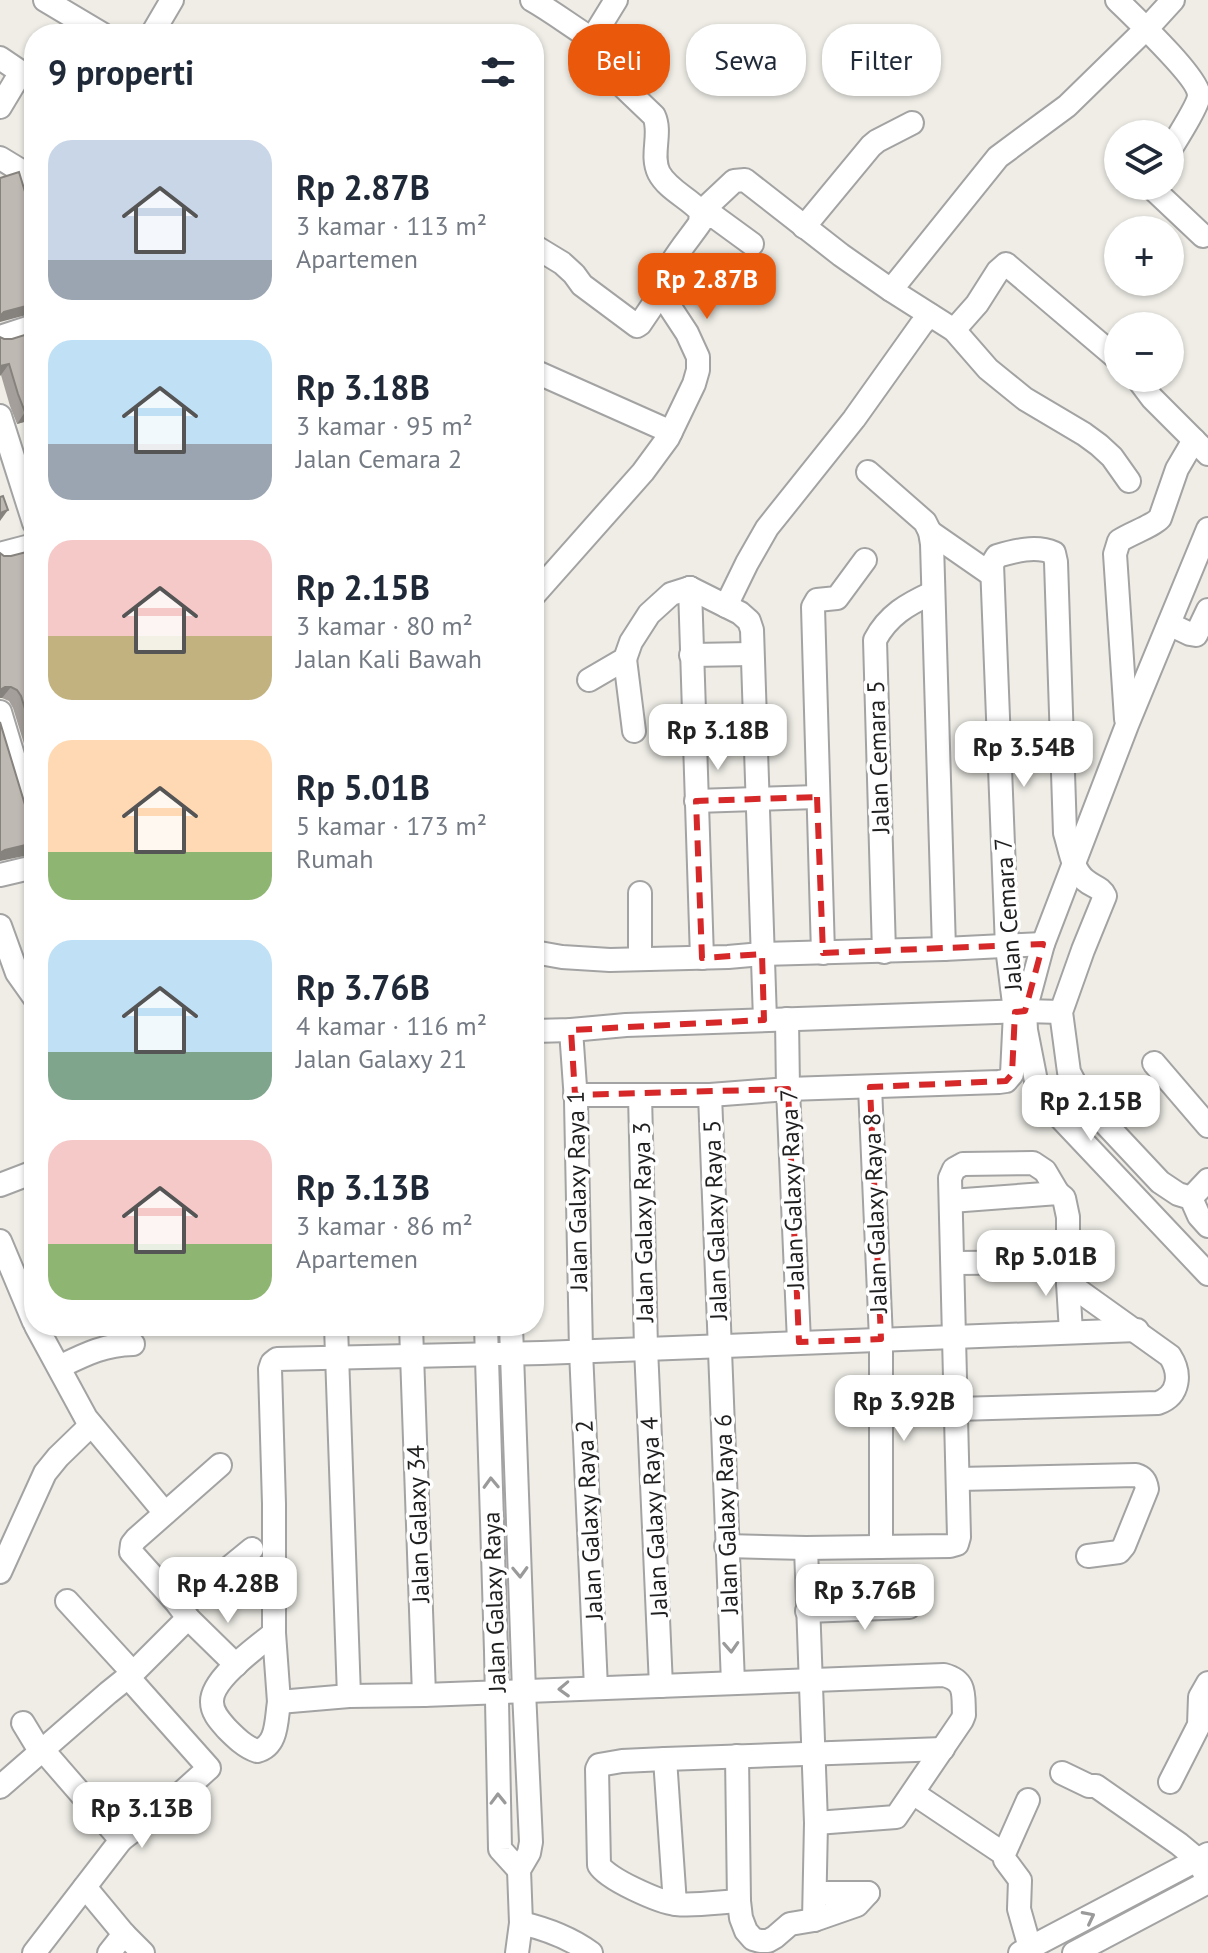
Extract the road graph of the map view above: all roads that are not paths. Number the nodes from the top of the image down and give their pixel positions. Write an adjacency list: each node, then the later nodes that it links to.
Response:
1 (45, 0): 7 (street)
2 (532, 0): 9 (street)
3 (616, 0): 10 (street)
4 (1117, 0): 11 (street)
5 (1173, 0): 11 (street)
6 (167, 2): 8 (street)
7 (85, 24)
8 (157, 24)
9 (569, 24)
10 (601, 24)
11 (1146, 29): 18 (street); 27 (street)
12 (0, 58): 13 (street)
13 (24, 75)
14 (24, 80): 16 (street)
15 (633, 96): 22 (street)
16 (0, 107)
17 (912, 123): 23 (street)
18 (1184, 126)
19 (0, 158): 20 (street)
20 (24, 173)
21 (1165, 200): 24 (street)
22 (701, 215): 23 (street); 25 (street); 28 (street)
23 (804, 227): 27 (street)
24 (1203, 236)
25 (752, 244)
26 (544, 252): 28 (street)
27 (891, 290): 29 (street)
28 (661, 293): 37 (street)
29 (930, 315): 31 (street); 51 (street)
30 (24, 329): 32 (street)
31 (954, 330): 33 (street); 40 (street)
32 (0, 337)
33 (1104, 347)
34 (544, 375): 37 (street)
35 (1148, 392): 38 (street)
36 (0, 416): 41 (street)
37 (671, 432): 48 (street)
38 (1201, 447): 58 (street)
39 (868, 472): 43 (street)
40 (1129, 481)
41 (24, 492)
42 (1208, 529): 52 (street)
43 (930, 532): 47 (street); 50 (street)
44 (24, 548): 45 (street)
45 (0, 554)
46 (865, 560): 61 (street)
47 (992, 575): 66 (street); 70 (street, Jalan Cemara 7)
48 (544, 584)
49 (690, 588): 51 (street); 54 (street); 55 (street)
50 (932, 593): 71 (street); 72 (street, Jalan Cemara 5)
51 (726, 606): 53 (street, Jalan Galaxy Raya 7)
52 (1192, 623): 58 (street)
53 (752, 654): 54 (street); 62 (street, Jalan Galaxy Raya 7)
54 (691, 655): 63 (street)
55 (625, 659): 56 (street); 59 (street)
56 (589, 680)
57 (0, 712): 60 (street)
58 (1127, 725): 66 (street)
59 (634, 731)
60 (24, 792)
61 (817, 797): 62 (street); 73 (street)
62 (757, 799): 63 (street); 75 (street, Jalan Galaxy Raya 7)
63 (696, 801): 76 (street)
64 (24, 869): 65 (street)
65 (0, 875)
66 (1087, 878): 69 (street); 79 (street)
67 (640, 893): 77 (street)
68 (0, 926): 78 (street)
69 (1043, 944): 70 (street); 79 (street)
70 (1007, 947): 71 (street); 79 (street, Jalan Cemara 7)
71 (944, 949): 72 (street)
72 (884, 952): 73 (street)
73 (823, 953): 75 (street)
74 (544, 954): 77 (street)
75 (762, 954): 76 (street); 80 (street, Jalan Galaxy Raya 7)
76 (702, 958): 77 (street)
77 (640, 959)
78 (24, 983)
79 (1037, 1012): 80 (street); 84 (street); 94 (street); 100 (street)
80 (780, 1025): 81 (street); 85 (street, Jalan Galaxy Raya 7)
81 (571, 1030): 82 (street); 86 (street, Jalan Galaxy Raya 1)
82 (544, 1031)
83 (1154, 1063): 89 (street)
84 (870, 1087): 85 (street); 110 (street, Jalan Galaxy Raya 8)
85 (788, 1089): 88 (street); 111 (street, Jalan Galaxy Raya 7)
86 (575, 1095): 87 (street); 115 (street, Jalan Galaxy Raya 1)
87 (640, 1095): 88 (street); 114 (street, Jalan Galaxy Raya 3)
88 (710, 1095): 113 (street, Jalan Galaxy Raya 5)
89 (1208, 1126)
90 (24, 1176): 92 (street)
91 (1208, 1180): 94 (street)
92 (0, 1185)
93 (1058, 1193): 95 (street); 95 (street); 99 (street)
94 (1191, 1198): 96 (street)
95 (951, 1201): 98 (street)
96 (1208, 1226)
97 (0, 1241): 101 (street)
98 (954, 1263): 99 (street); 109 (street)
99 (1068, 1273): 102 (street); 103 (street)
100 (1208, 1274)
101 (24, 1298)
102 (1137, 1330): 103 (street); 121 (street)
103 (1071, 1332): 109 (street)
104 (42, 1336): 120 (street)
105 (336, 1336): 119 (street)
106 (411, 1336): 118 (street, Jalan Galaxy 34)
107 (486, 1336): 117 (street, Jalan Galaxy Raya)
108 (512, 1336): 116 (street, Jalan Galaxy Raya)
109 (954, 1336): 110 (street); 121 (street)
110 (881, 1339): 111 (street); 127 (street, Jalan Galaxy Raya 8)
111 (799, 1342): 113 (street)
112 (133, 1344): 120 (street)
113 (720, 1345): 114 (street); 126 (street, Jalan Galaxy Raya 6)
114 (646, 1348): 115 (street); 142 (street, Jalan Galaxy Raya 4)
115 (581, 1351): 116 (street); 143 (street, Jalan Galaxy Raya 2)
116 (513, 1352): 117 (street); 144 (street, Jalan Galaxy Raya, one-way to 144)
117 (486, 1353): 118 (street); 145 (street, Jalan Galaxy Raya, one-way to 117)
118 (412, 1354): 119 (street); 146 (street, Jalan Galaxy 34)
119 (337, 1357): 136 (street); 147 (street)
120 (59, 1367): 122 (street)
121 (957, 1409): 124 (street)
122 (91, 1425): 125 (street); 131 (street)
123 (220, 1465): 125 (street)
124 (958, 1479): 127 (street); 130 (street)
125 (165, 1513): 135 (street)
126 (726, 1546): 128 (street); 140 (street, Jalan Galaxy Raya 6, one-way to 140)
127 (881, 1547): 128 (street)
128 (806, 1548): 134 (street)
129 (252, 1549): 135 (street)
130 (1088, 1556)
131 (0, 1572)
132 (67, 1601): 138 (street)
133 (909, 1607): 134 (street)
134 (807, 1611): 139 (street)
135 (184, 1612): 137 (street); 138 (street)
136 (274, 1633): 137 (street); 148 (street)
137 (236, 1665): 148 (street)
138 (131, 1675): 151 (street); 161 (street)
139 (810, 1680): 140 (street); 150 (street); 152 (street)
140 (733, 1683): 142 (street)
141 (1208, 1683): 156 (street)
142 (661, 1686): 143 (street)
143 (596, 1688): 144 (street, one-way to 144)
144 (524, 1691): 145 (street); 164 (street, Jalan Galaxy Raya)
145 (497, 1692): 146 (street); 164 (street, Jalan Galaxy Raya, one-way to 145)
146 (424, 1695): 147 (street)
147 (349, 1696): 148 (street)
148 (279, 1702)
149 (23, 1723): 151 (street)
150 (943, 1749): 152 (street); 158 (street)
151 (41, 1750): 157 (street); 161 (street)
152 (813, 1753): 153 (street); 160 (street)
153 (737, 1756): 154 (street); 168 (street)
154 (665, 1759): 167 (street); 167 (street)
155 (1062, 1773): 163 (street)
156 (1170, 1782)
157 (0, 1787)
158 (913, 1793): 160 (street); 162 (street)
159 (1028, 1800): 162 (street)
160 (816, 1823): 166 (street)
161 (121, 1840): 165 (street)
162 (1004, 1854): 172 (street)
163 (1204, 1869): 172 (street, one-way to 163); 178 (street)
164 (519, 1870): 170 (street, Jalan Galaxy Raya)
165 (85, 1887): 171 (street); 173 (street)
166 (815, 1893): 169 (street); 169 (street)
167 (675, 1904): 168 (street)
168 (741, 1912): 169 (street)
169 (814, 1920)
170 (521, 1923): 176 (street, Jalan Galaxy Raya); 177 (street)
171 (124, 1934): 174 (street); 175 (street)
172 (1025, 1950)
173 (34, 1953)
174 (109, 1953)
175 (143, 1953)
176 (517, 1953)
177 (591, 1953)
178 (1074, 1953)

